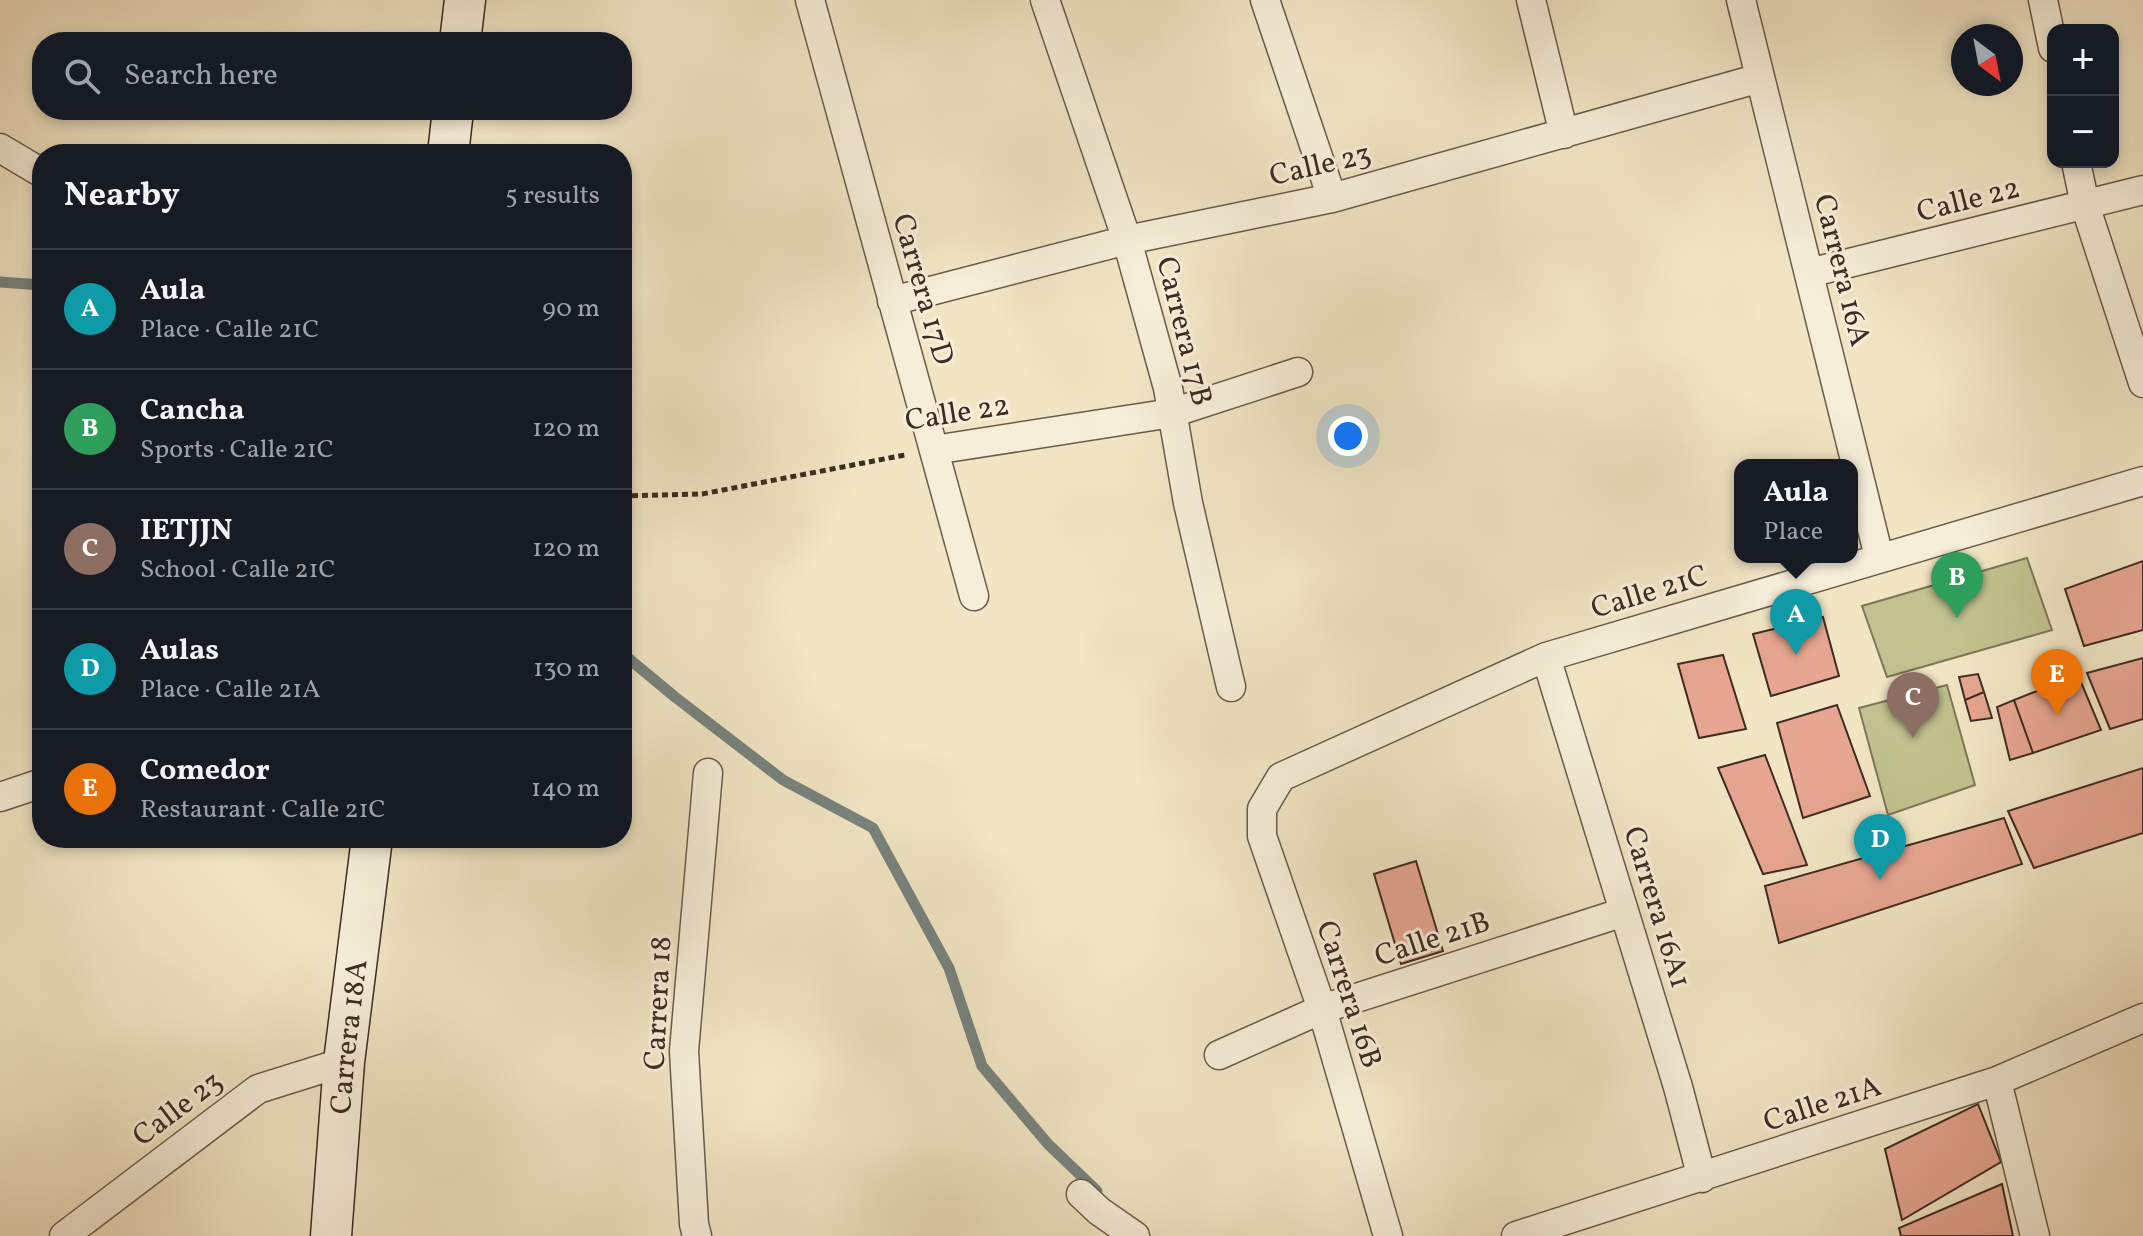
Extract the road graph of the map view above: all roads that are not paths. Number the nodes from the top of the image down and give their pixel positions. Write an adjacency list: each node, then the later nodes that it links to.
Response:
1 (465, 0): 9 (main road)
2 (810, 0): 22 (street, Carrera 17D)
3 (1045, 0): 20 (street, Carrera 17B)
4 (1265, 0): 18 (street)
5 (1531, 0): 12 (street)
6 (1741, 0): 10 (street, Carrera 16A)
7 (2043, 0): 8 (street)
8 (2048, 24)
9 (461, 32)
10 (1760, 78): 12 (street, Calle 23); 21 (street, Carrera 16A)
11 (452, 120): 13 (main road)
12 (1564, 134): 18 (street, Calle 23)
13 (449, 144)
14 (0, 148): 15 (street)
15 (32, 167)
16 (2077, 168): 19 (street)
17 (2143, 190): 19 (street, Calle 22)
18 (1332, 198): 20 (street, Calle 23)
19 (2085, 205): 21 (street, Calle 22); 24 (street)
20 (1127, 240): 22 (street, Calle 23); 25 (street, Carrera 17B)
21 (1809, 273): 27 (street, Carrera 16A)
22 (892, 301): 26 (street, Carrera 17D)
23 (1298, 372): 25 (street, Calle 22)
24 (2143, 383)
25 (1172, 413): 26 (street, Calle 22); 33 (street, Carrera 17B)
26 (934, 450): 31 (street, Carrera 17D)
27 (1855, 459)
28 (1858, 472): 30 (street, Carrera 16A)
29 (2143, 481): 30 (street, Calle 21C)
30 (1879, 557): 32 (street, Calle 21C)
31 (974, 596)
32 (1546, 657): 35 (street, Calle 21C); 39 (street, Carrera 16A1)
33 (1231, 687)
34 (708, 773): 49 (street, Carrera 18)
35 (1281, 777): 40 (street, Carrera 16B)
36 (32, 786): 37 (street)
37 (0, 797)
38 (371, 848): 43 (main road, Carrera 18A)
39 (1624, 912): 40 (street, Calle 21B); 45 (street, Carrera 16A1)
40 (1322, 1009): 42 (street, Calle 21B); 51 (street, Carrera 16B)
41 (2143, 1018): 44 (street, Calle 21A)
42 (1219, 1055)
43 (344, 1062): 47 (street, Calle 23); 48 (main road, Carrera 18A)
44 (1997, 1081): 45 (street, Calle 21A); 53 (street)
45 (1702, 1178): 52 (street, Calle 21A)
46 (1081, 1194): 50 (street)
47 (64, 1236)
48 (331, 1236)
49 (697, 1236)
50 (1135, 1236)
51 (1388, 1236)
52 (1516, 1236)
53 (2035, 1236)

